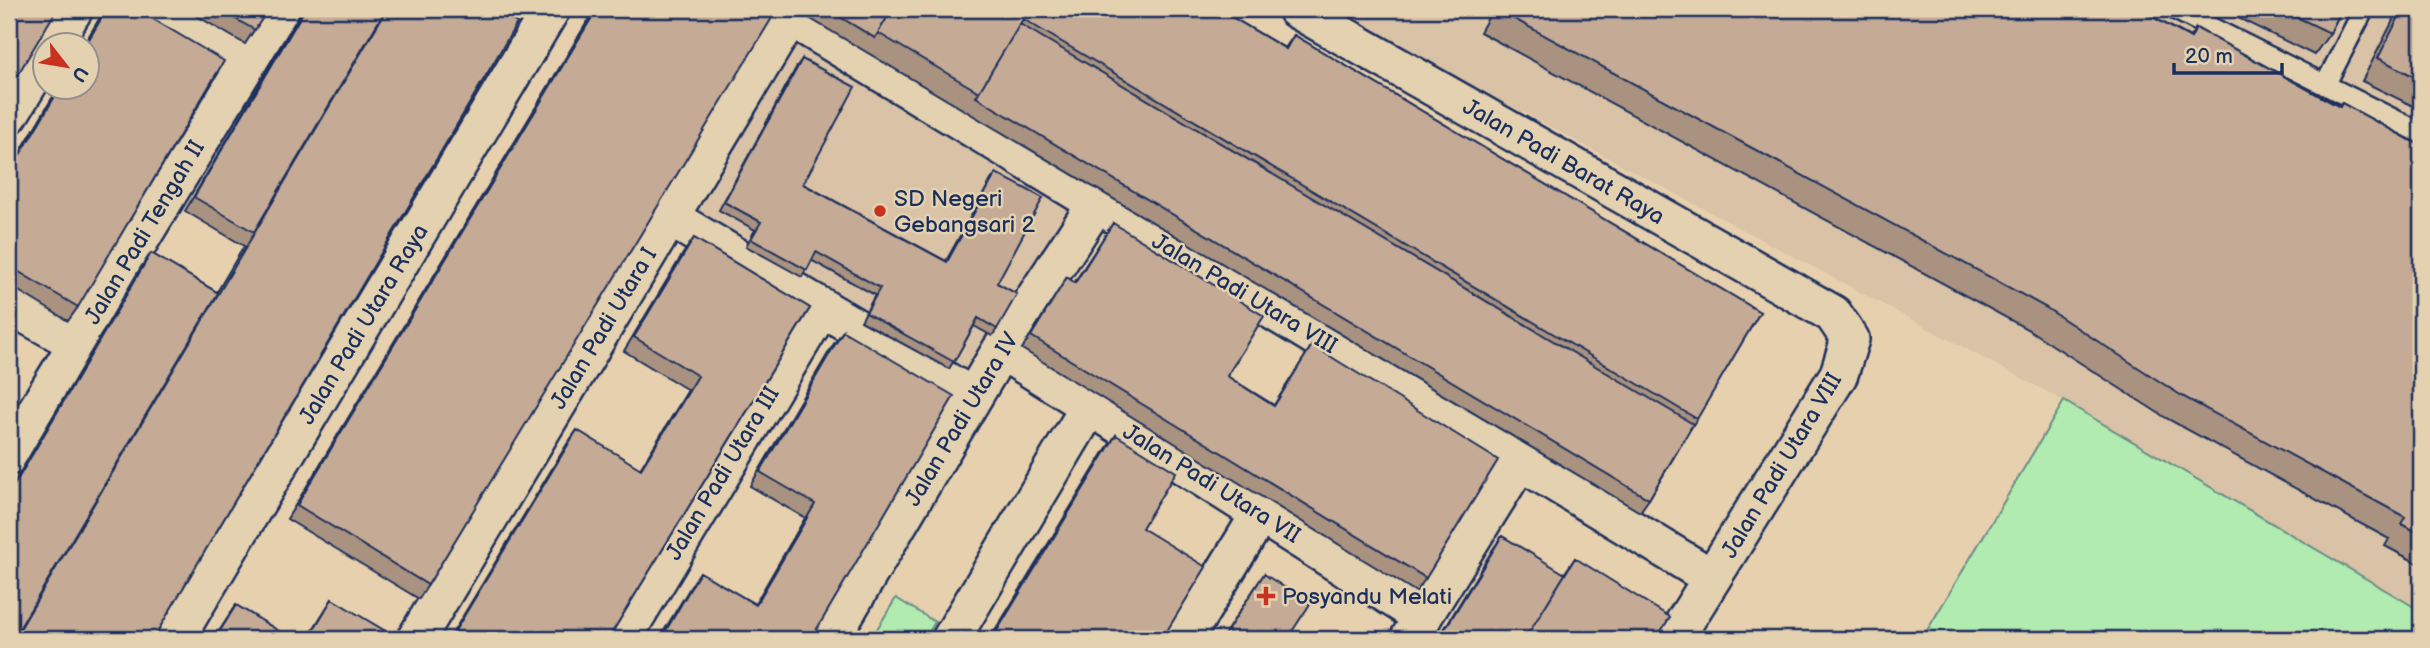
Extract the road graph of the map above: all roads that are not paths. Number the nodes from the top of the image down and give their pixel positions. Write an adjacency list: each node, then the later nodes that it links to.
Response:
1 (74, 9): 9 (street)
2 (150, 9): 10 (street)
3 (280, 9): 10 (street, Jalan Padi Tengah II)
4 (551, 9): 29 (street, Jalan Padi Utara Raya)
5 (1296, 9): 19 (street, Jalan Padi Barat Raya)
6 (2174, 9): 12 (lane)
7 (2364, 9): 12 (lane)
8 (784, 13): 15 (street, Jalan Padi Utara VIII); 16 (street, Jalan Padi Utara I)
9 (60, 32)
10 (246, 66): 20 (street, Jalan Padi Tengah II)
11 (32, 77): 13 (street)
12 (2325, 85): 14 (lane)
13 (9, 114)
14 (2421, 133)
15 (1097, 203): 21 (street, Jalan Padi Utara IV); 25 (street, Jalan Padi Utara VIII)
16 (669, 217): 18 (street); 30 (street, Jalan Padi Utara I)
17 (9, 305): 20 (street)
18 (822, 307): 22 (street); 31 (street, Jalan Padi Utara III)
19 (1833, 314): 27 (street, Jalan Padi Utara VIII)
20 (77, 343): 24 (street, Jalan Padi Tengah II)
21 (1001, 350): 22 (street, Jalan Padi Utara IV); 23 (street, Jalan Padi Utara VII)
22 (974, 397): 32 (street, Jalan Padi Utara IV)
23 (1090, 406): 26 (street, Jalan Padi Utara VII); 33 (street)
24 (9, 456)
25 (1520, 461): 27 (street, Jalan Padi Utara VIII); 28 (street)
26 (1260, 514): 28 (street, Jalan Padi Utara VII); 34 (street)
27 (1712, 578): 35 (street, Jalan Padi Utara VIII)
28 (1416, 628)
29 (175, 639)
30 (416, 639)
31 (622, 639)
32 (830, 639)
33 (951, 639)
34 (1184, 639)
35 (1674, 639)

